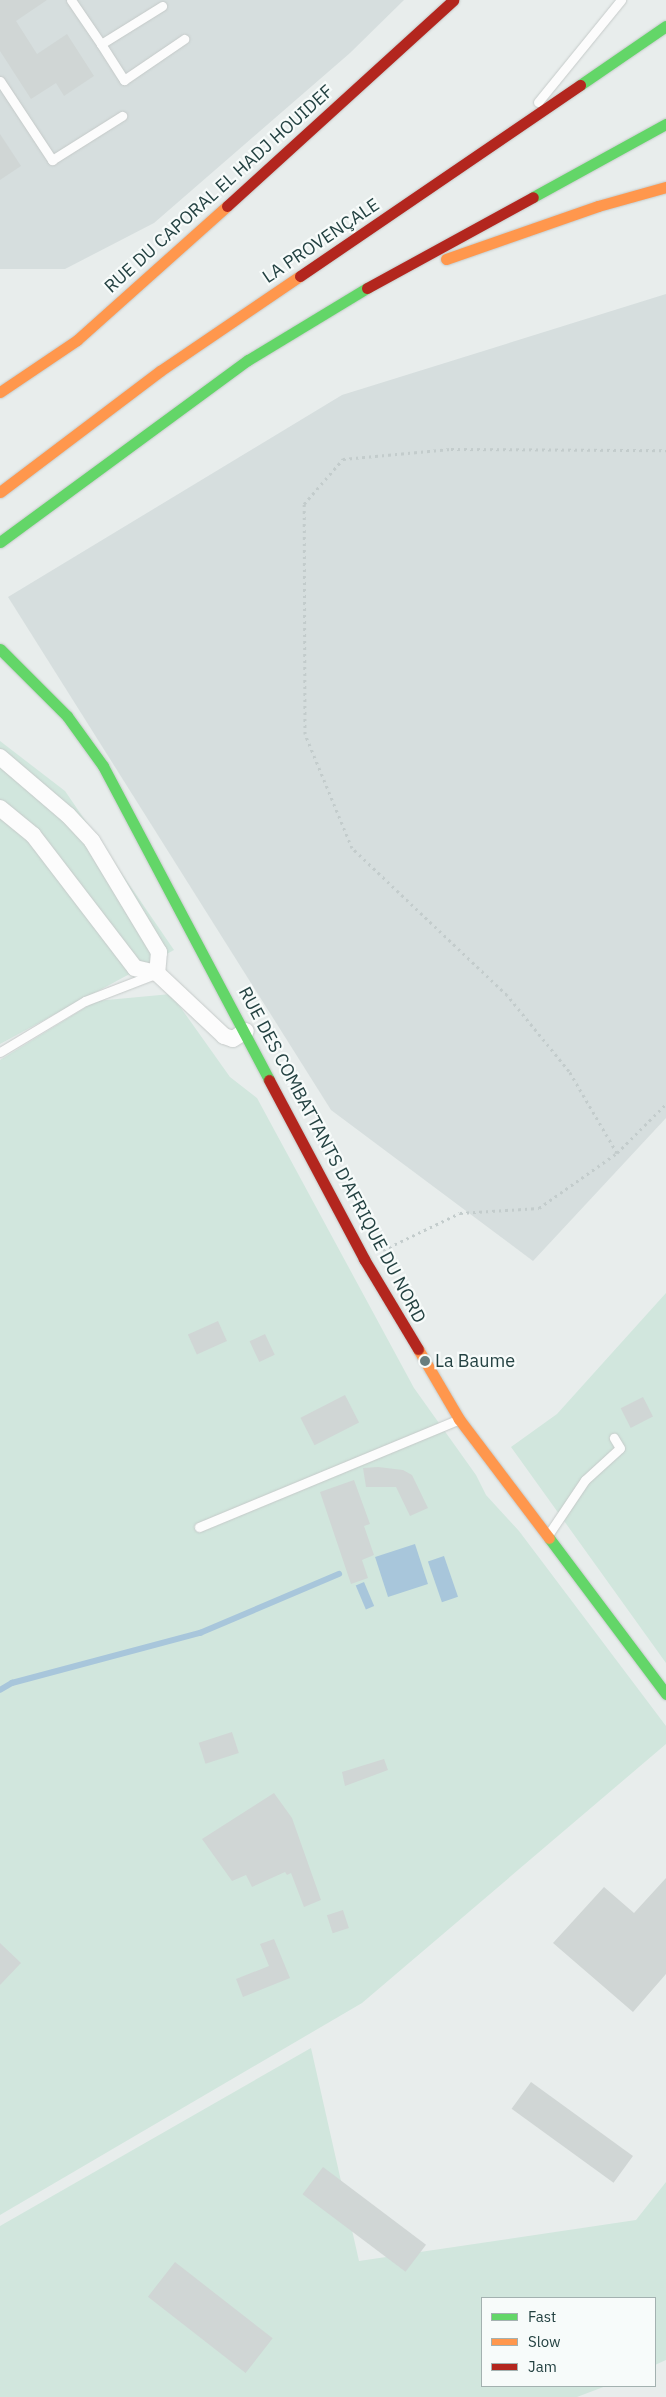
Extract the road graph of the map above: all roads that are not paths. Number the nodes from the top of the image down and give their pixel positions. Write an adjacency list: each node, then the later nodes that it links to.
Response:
1 (71, 0): 7 (lane)
2 (453, 0): 14 (main road, RUE DU CAPORAL EL HADJ HOUIDEF)
3 (621, 0): 11 (lane)
4 (162, 6): 7 (lane)
5 (666, 26): 11 (main road, LA PROVENÇALE)
6 (184, 39): 7 (lane)
7 (100, 44)
8 (0, 81): 9 (lane)
9 (122, 116)
10 (666, 124): 13 (main road)
11 (523, 125): 15 (main road, LA PROVENÇALE)
12 (666, 187): 13 (main road)
13 (369, 286): 16 (main road)
14 (0, 392)
15 (0, 492)
16 (0, 542)
17 (0, 649): 21 (main road, RUE DES COMBATTANTS D'AFRIQUE DU NORD)
18 (0, 757): 20 (street)
19 (0, 808): 20 (street)
20 (157, 973): 21 (street); 22 (lane)
21 (246, 1031): 23 (main road, RUE DES COMBATTANTS D'AFRIQUE DU NORD)
22 (0, 1052)
23 (460, 1419): 25 (lane); 26 (main road, RUE DES COMBATTANTS D'AFRIQUE DU NORD)
24 (614, 1438): 26 (lane)
25 (199, 1527)
26 (547, 1537): 27 (main road, RUE DES COMBATTANTS D'AFRIQUE DU NORD)
27 (666, 1694)

